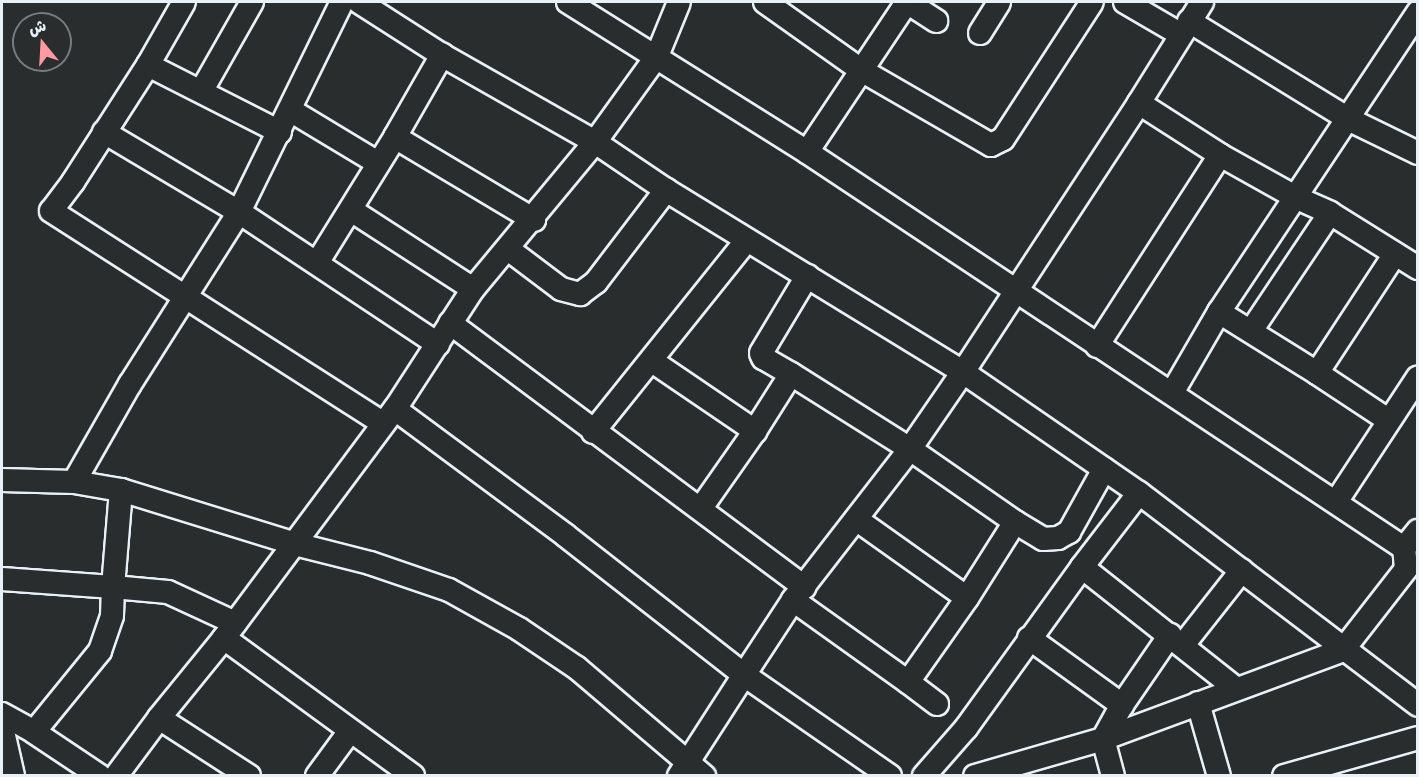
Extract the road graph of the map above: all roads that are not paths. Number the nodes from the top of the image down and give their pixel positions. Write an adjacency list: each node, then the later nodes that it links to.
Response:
1 (184, 2): 19 (street)
2 (252, 2): 21 (street)
3 (342, 2): 23 (street)
4 (359, 2): 17 (street)
5 (568, 2): 18 (street)
6 (679, 2): 18 (street)
7 (765, 2): 20 (street)
8 (907, 2): 14 (street); 20 (street)
9 (999, 2): 16 (street)
10 (1092, 2): 20 (street)
11 (1125, 2): 15 (street)
12 (1202, 2): 15 (street)
13 (1418, 12): 24 (street)
14 (936, 21)
15 (1184, 27): 22 (street); 24 (street)
16 (980, 33)
17 (442, 55): 27 (street); 28 (street)
18 (657, 56): 28 (street); 29 (street)
19 (148, 65): 21 (street); 25 (street)
20 (861, 70): 29 (street)
21 (202, 90): 26 (street)
22 (1140, 103): 31 (street); 46 (street)
23 (290, 110): 26 (street); 32 (street)
24 (1348, 119): 30 (street); 34 (street)
25 (104, 132): 36 (street); 47 (street)
26 (280, 132): 36 (street)
27 (395, 137): 32 (street); 38 (street)
28 (596, 142): 33 (street); 38 (street)
29 (807, 152): 46 (street)
30 (1418, 153)
31 (1220, 155): 34 (street); 52 (street)
32 (378, 163): 35 (street)
33 (666, 190): 39 (street); 40 (street)
34 (1297, 198): 37 (street); 48 (street)
35 (351, 210): 42 (street); 45 (street)
36 (239, 212): 42 (street); 47 (street)
37 (1330, 213): 41 (street); 50 (street)
38 (534, 220): 40 (street)
39 (747, 240): 44 (street); 53 (street)
40 (508, 249): 45 (street)
41 (1395, 254): 43 (street); 55 (street)
42 (317, 263): 51 (street)
43 (1418, 268)
44 (807, 276): 54 (street); 56 (street)
45 (473, 289): 49 (street)
46 (1014, 291): 52 (street); 54 (street)
47 (187, 297): 59 (street); 66 (street)
48 (1219, 312): 50 (street); 58 (street)
49 (450, 323): 51 (street); 62 (street)
50 (1251, 332): 55 (street)
51 (438, 344): 59 (street)
52 (1097, 346): 58 (street)
53 (651, 361): 61 (street); 62 (street)
54 (963, 372): 63 (street); 64 (street)
55 (1317, 373): 60 (street)
56 (791, 374): 61 (street); 63 (street)
57 (1418, 377): 60 (street)
58 (1172, 393): 69 (street)
59 (389, 416): 73 (street); 85 (street)
60 (1388, 420): 69 (street)
61 (755, 431): 70 (street)
62 (593, 432): 70 (street)
63 (910, 449): 71 (street); 72 (street)
64 (1104, 469): 68 (street); 72 (street)
65 (2, 480): 66 (street)
66 (74, 482): 67 (street)
67 (121, 490): 73 (street); 78 (street)
68 (1139, 493): 75 (street); 76 (street)
69 (1336, 502): 74 (street)
70 (701, 508): 79 (street)
71 (856, 519): 79 (street); 80 (street)
72 (1015, 522): 80 (street)
73 (295, 544): 81 (street); 100 (street)
74 (1411, 557): 84 (street)
75 (1082, 567): 82 (street); 83 (street)
76 (1242, 570): 83 (street); 84 (street)
77 (2, 579): 78 (street)
78 (113, 587): 81 (street); 96 (street)
79 (799, 594): 85 (street); 86 (street)
80 (967, 598): 86 (street)
81 (230, 630): 93 (street); 95 (street)
82 (1029, 638): 90 (street); 109 (street)
83 (1177, 640): 87 (street); 90 (street)
84 (1343, 650): 87 (street); 91 (street)
85 (744, 675): 100 (street); 108 (street)
86 (908, 682): 89 (street)
87 (1234, 688): 88 (street)
88 (1198, 703): 98 (street); 112 (street)
89 (938, 704)
90 (1122, 705): 98 (street)
91 (1418, 705)
92 (2, 714): 96 (street)
93 (159, 718): 104 (street); 105 (street)
94 (2, 727): 102 (street)
95 (350, 731): 106 (street); 107 (street)
96 (34, 732): 103 (street)
97 (1418, 738): 101 (street)
98 (1103, 739): 99 (street); 111 (street)
99 (1019, 769): 110 (street)
100 (690, 771)
101 (1288, 775)
102 (13, 776)
103 (100, 776)
104 (116, 776)
105 (249, 776)
106 (317, 776)
107 (413, 776)
108 (890, 776)
109 (924, 776)
110 (975, 776)
111 (1113, 776)
112 (1219, 776)

